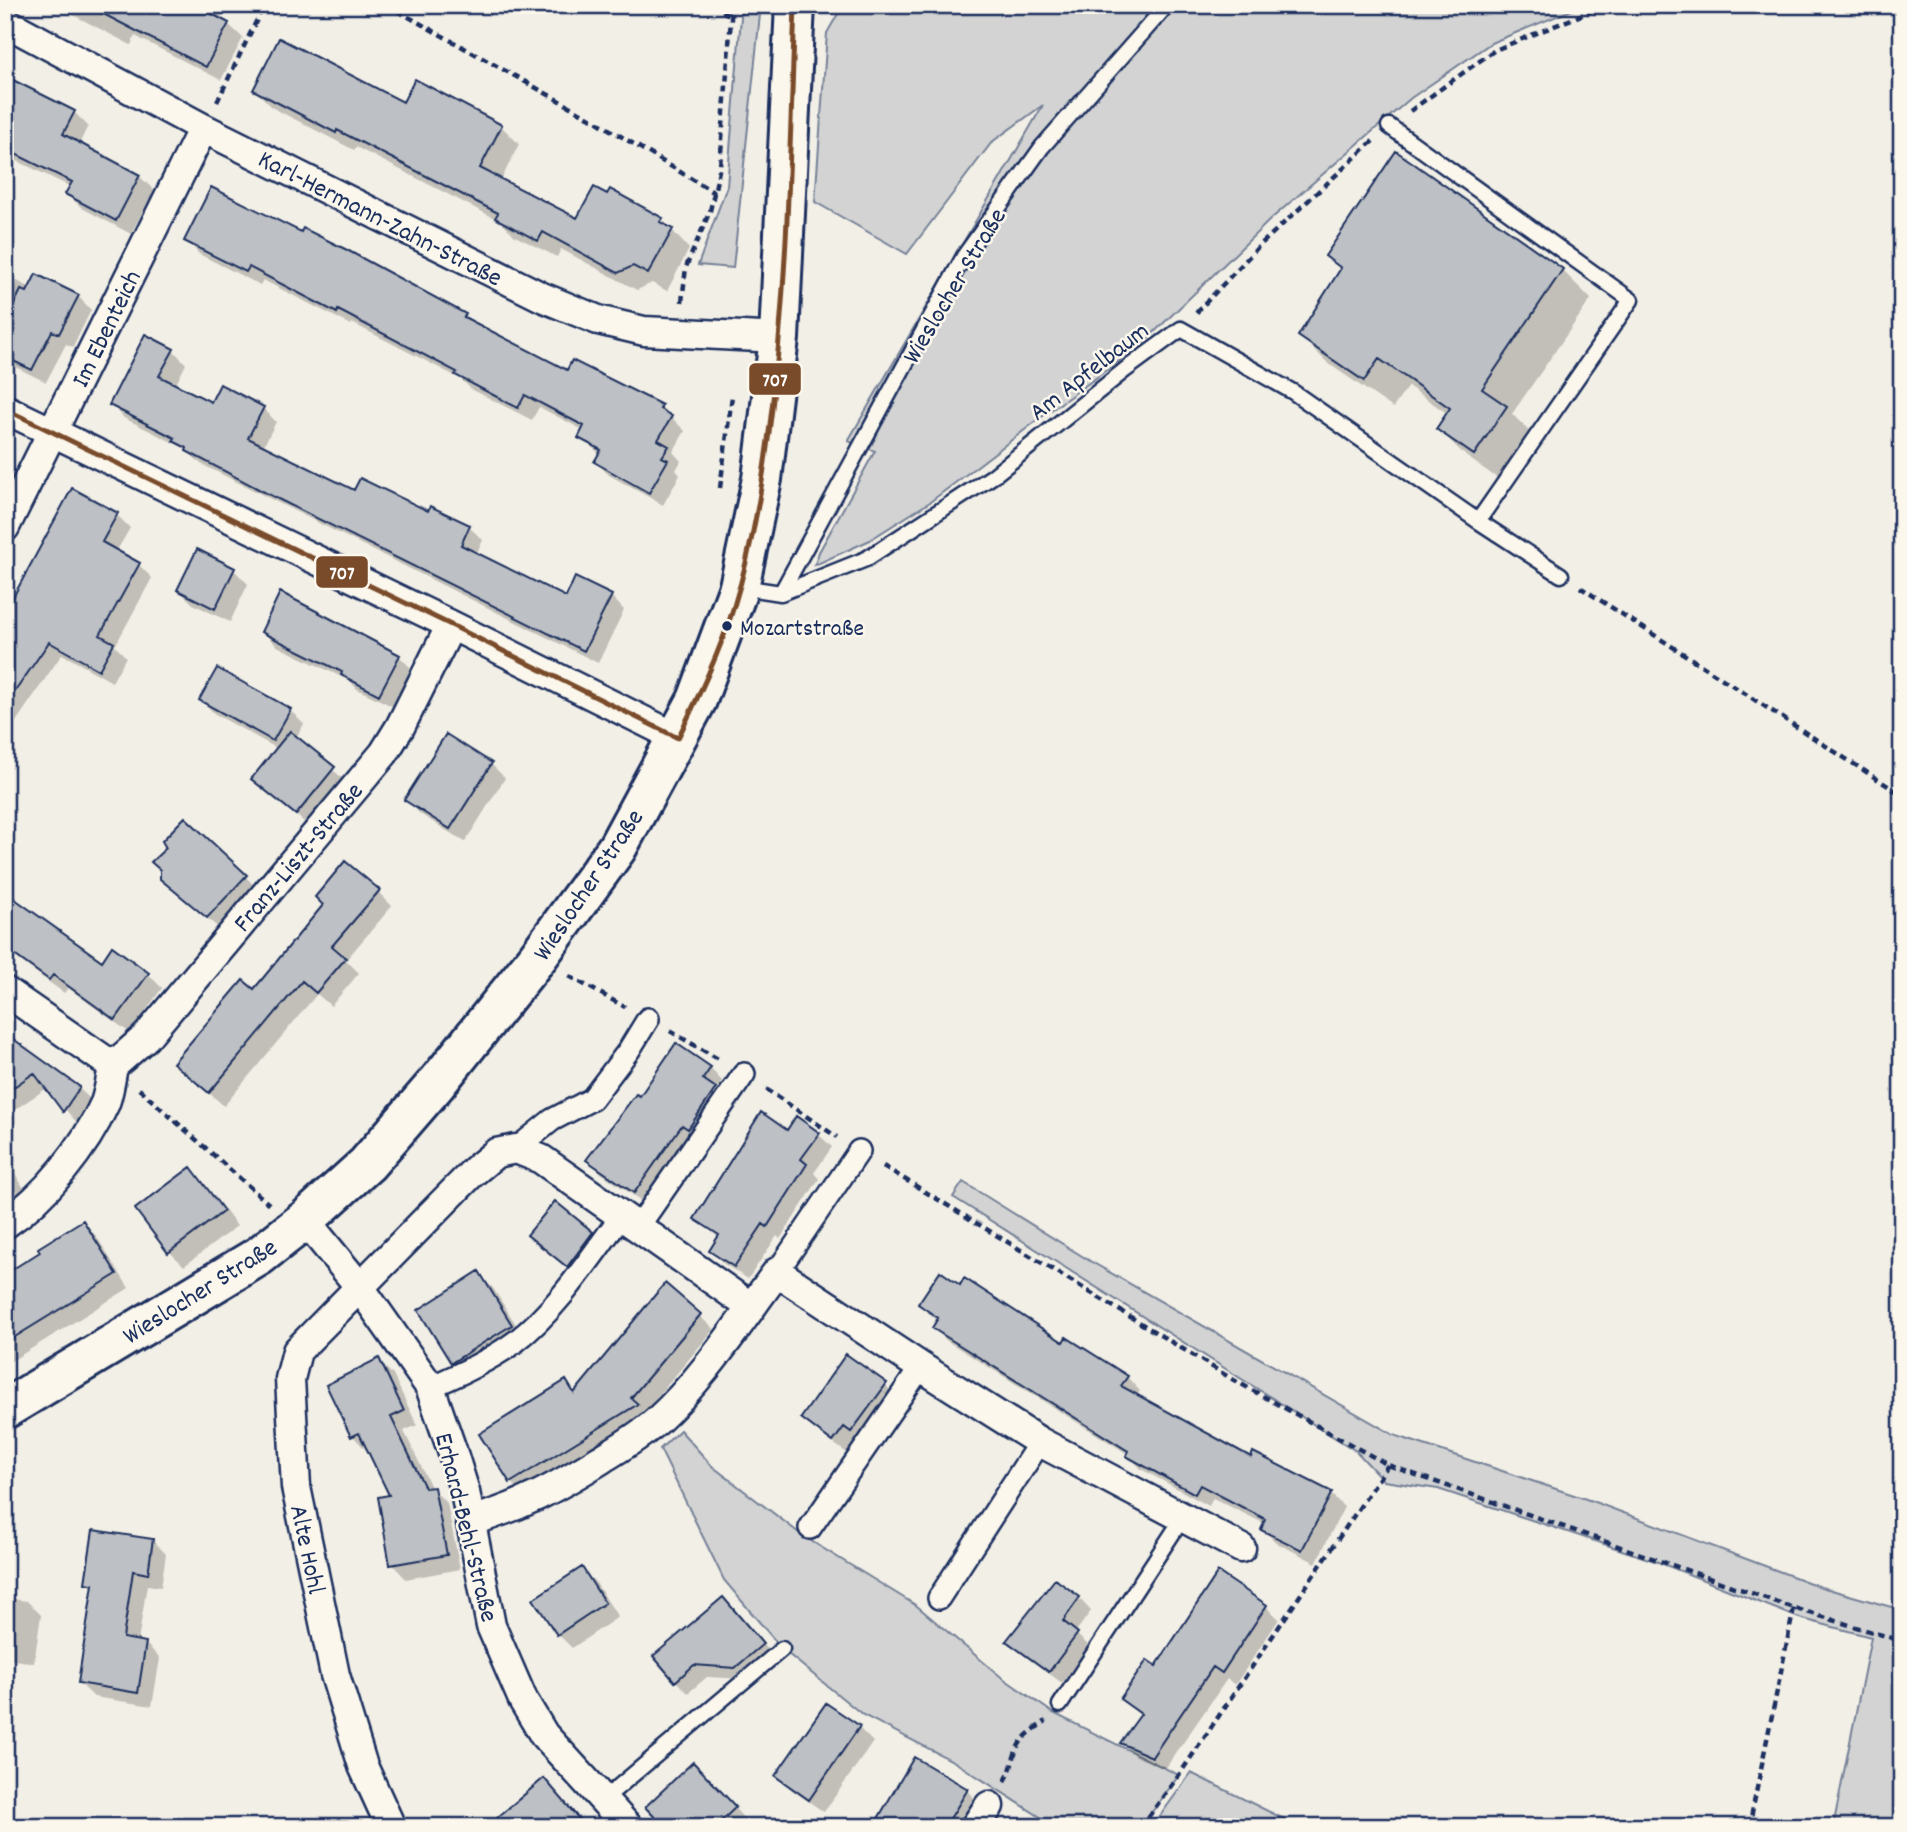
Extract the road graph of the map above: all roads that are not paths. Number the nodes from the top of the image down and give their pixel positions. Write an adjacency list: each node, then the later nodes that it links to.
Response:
1 (794, 5): 6 (main road, Wieslocher Straße)
2 (1167, 5): 13 (lane, Wieslocher Straße)
3 (5, 22): 5 (street, Karl-Hermann-Zahn-Straße)
4 (1389, 126): 9 (lane)
5 (203, 128): 6 (street, Karl-Hermann-Zahn-Straße); 8 (street, Im Ebenteich)
6 (779, 338): 12 (main road, Wieslocher Straße)
7 (5, 410): 8 (street)
8 (53, 433): 10 (street, Im Ebenteich); 14 (street)
9 (1478, 521): 11 (lane, Am Apfelbaum); 13 (lane, Am Apfelbaum)
10 (5, 527)
11 (1561, 575)
12 (739, 587): 13 (lane, Am Apfelbaum); 15 (main road, Wieslocher Straße)
13 (781, 593)
14 (451, 625): 15 (street); 18 (street, Franz-Liszt-Straße)
15 (678, 738): 24 (main road, Wieslocher Straße)
16 (5, 991): 18 (street)
17 (648, 1019): 20 (street)
18 (113, 1066): 23 (street)
19 (744, 1074): 22 (street)
20 (516, 1149): 22 (street); 26 (street, Alte Hohl)
21 (859, 1151): 25 (street)
22 (630, 1221): 27 (street); 29 (street)
23 (5, 1224)
24 (301, 1224): 26 (street, Erhard-Behl-Straße); 30 (main road, Wieslocher Straße)
25 (777, 1272): 27 (street); 28 (street)
26 (359, 1286): 29 (street, Erhard-Behl-Straße); 40 (street, Alte Hohl)
27 (751, 1307): 33 (street)
28 (921, 1367): 31 (street); 34 (street)
29 (430, 1387): 33 (street, Erhard-Behl-Straße)
30 (5, 1409)
31 (1040, 1442): 32 (street); 36 (street)
32 (1182, 1519): 35 (street); 38 (lane)
33 (471, 1521): 39 (street, Erhard-Behl-Straße)
34 (810, 1528)
35 (1241, 1548)
36 (939, 1598)
37 (782, 1649): 39 (lane)
38 (1060, 1705)
39 (604, 1799): 41 (street, Erhard-Behl-Straße)
40 (391, 1827)
41 (628, 1827)

